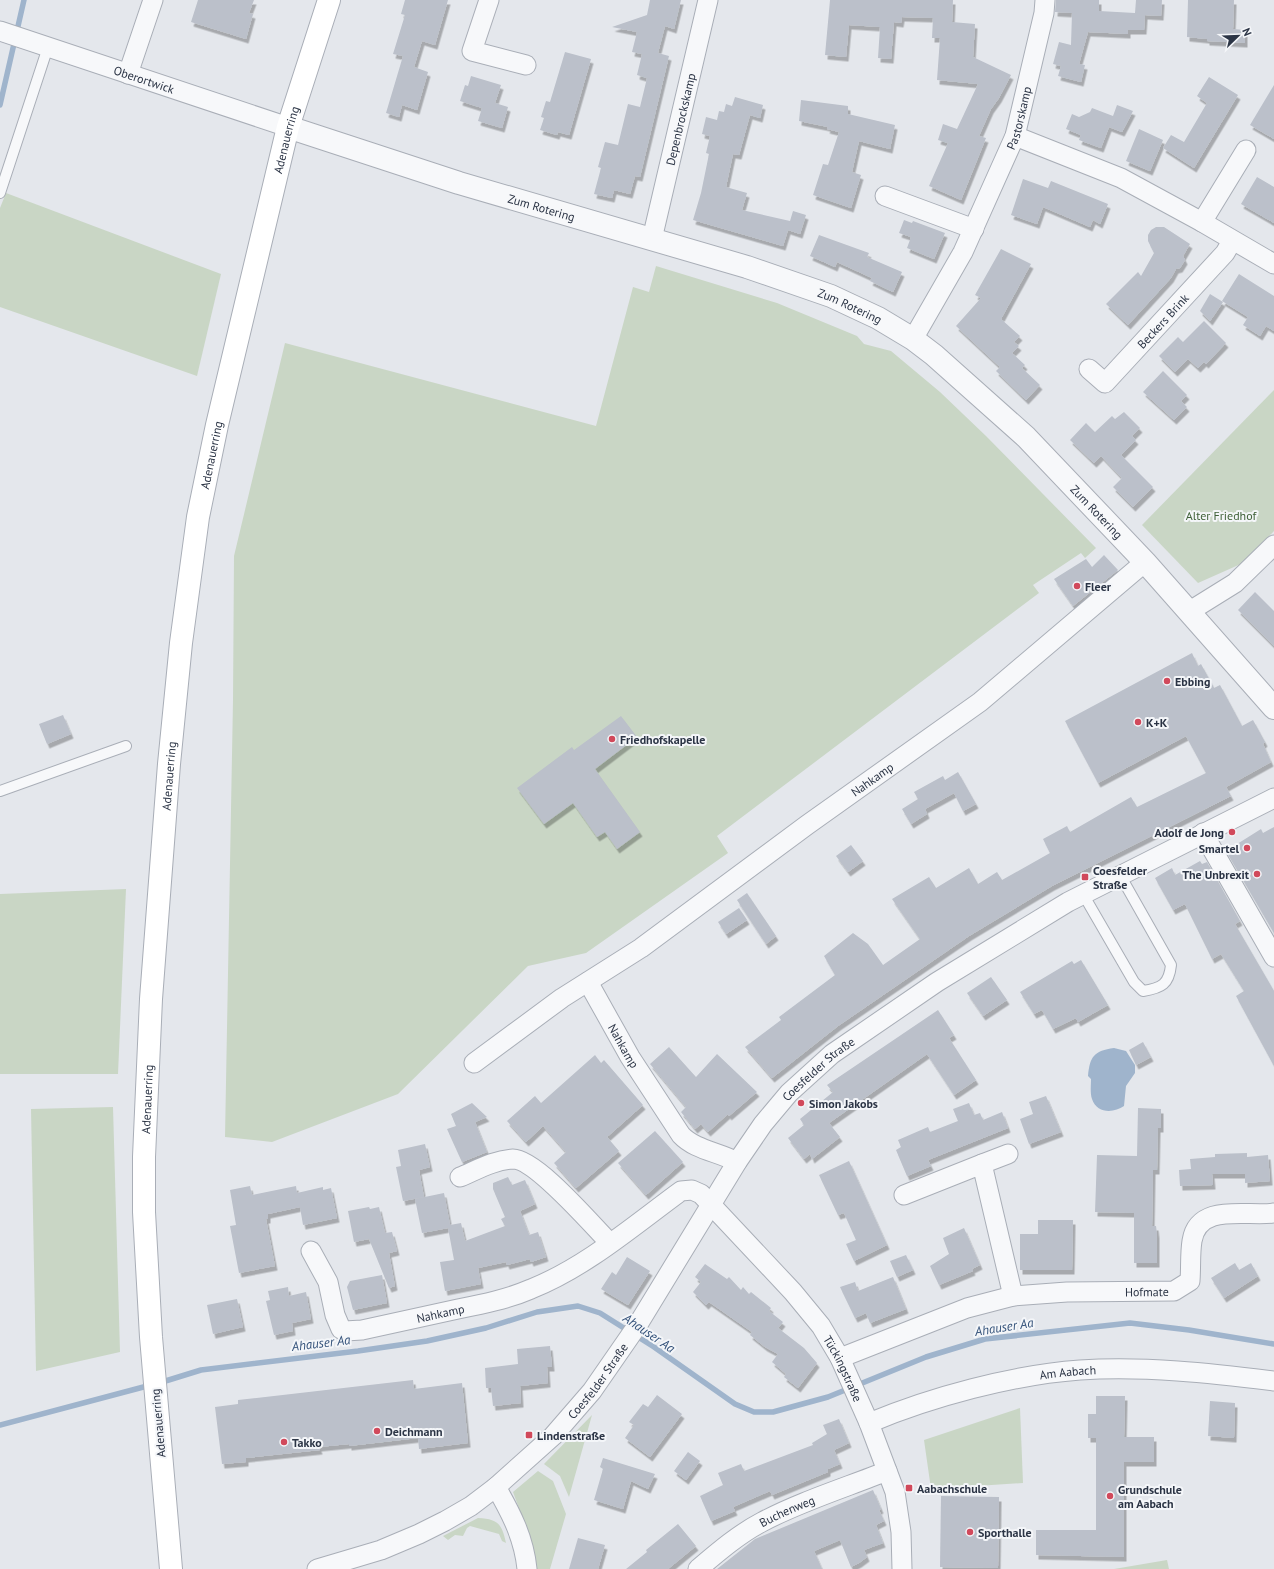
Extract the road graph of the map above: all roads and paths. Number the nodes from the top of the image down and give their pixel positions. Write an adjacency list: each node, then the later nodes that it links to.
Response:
1 (153, 0): 9 (street)
2 (329, 0): 10 (main road, Adenauerring)
3 (489, 0): 8 (street)
4 (708, 0): 17 (street, Depenbrockskamp)
5 (1045, 0): 11 (street, Pastorskamp)
6 (1, 31): 7 (street, Oberortwick)
7 (40, 44): 9 (street, Oberortwick); 13 (lane)
8 (526, 65)
9 (128, 74): 10 (street, Oberortwick)
10 (288, 127): 17 (street, Zum Rotering); 50 (main road, Adenauerring)
11 (1015, 136): 15 (street); 16 (street, Pastorskamp)
12 (1246, 150): 15 (street)
13 (0, 193)
14 (885, 196): 16 (street)
15 (1202, 222): 18 (street)
16 (974, 229): 20 (street, Pastorskamp)
17 (652, 239): 20 (street, Zum Rotering)
18 (1232, 241): 19 (street); 21 (street, Beckers Brink)
19 (1274, 264)
20 (913, 339): 23 (street, Zum Rotering)
21 (1089, 369)
22 (1274, 545): 24 (street)
23 (1145, 562): 24 (street, Zum Rotering); 33 (street, Nahkamp)
24 (1190, 611): 25 (street, Zum Rotering)
25 (1274, 708)
26 (126, 746): 27 (lane)
27 (0, 791)
28 (1274, 798): 29 (street, Coesfelder Straße)
29 (1203, 833): 30 (street, Coesfelder Straße); 32 (street)
30 (1120, 875): 31 (street, Coesfelder Straße); 31 (lane)
31 (1084, 894): 36 (street, Coesfelder Straße)
32 (1274, 957)
33 (588, 982): 34 (street, Nahkamp); 36 (street, Nahkamp)
34 (474, 1063)
35 (1008, 1154): 37 (street)
36 (737, 1162): 40 (street, Coesfelder Straße)
37 (982, 1164): 39 (street); 44 (street)
38 (460, 1177): 42 (street)
39 (904, 1195)
40 (711, 1205): 42 (street, Nahkamp); 45 (street, Tückingstraße); 49 (street, Coesfelder Straße)
41 (1274, 1213): 44 (street, Hofmate)
42 (610, 1243): 43 (street, Nahkamp)
43 (311, 1251)
44 (1013, 1296): 45 (street, Hofmate)
45 (843, 1365): 47 (street, Tückingstraße)
46 (1274, 1381): 47 (street, Am Aabach)
47 (869, 1423): 48 (street, Tückingstraße)
48 (887, 1471): 53 (street, Buchenweg); 54 (street, Tückingstraße)
49 (496, 1487): 51 (street, Coesfelder Straße); 52 (street)
50 (171, 1569)
51 (318, 1569)
52 (527, 1569)
53 (698, 1569)
54 (902, 1569)

